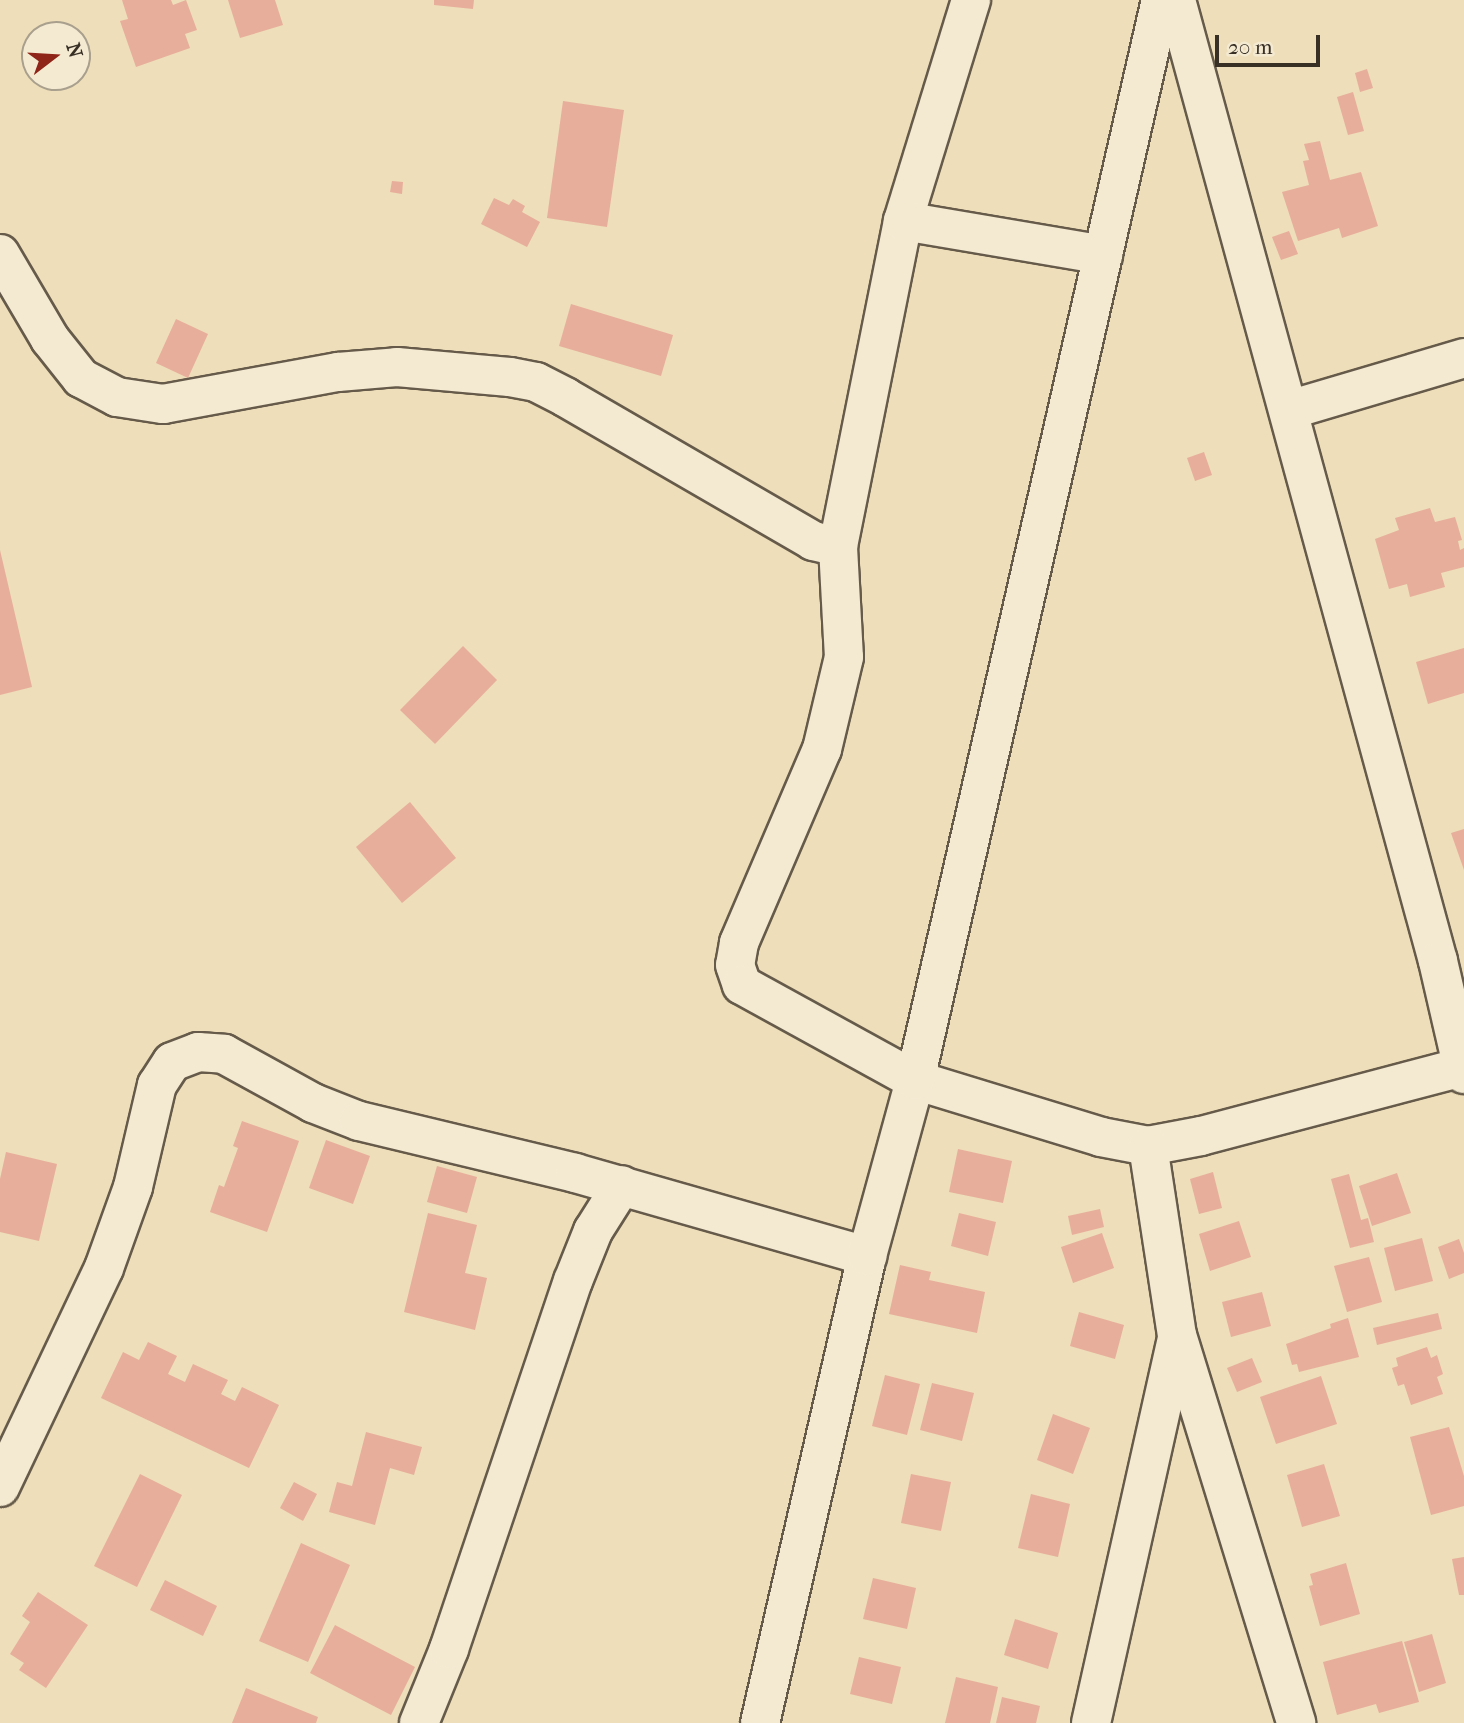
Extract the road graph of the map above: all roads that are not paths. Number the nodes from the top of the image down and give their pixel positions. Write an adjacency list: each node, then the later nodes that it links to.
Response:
1 (971, 0): 4 (street)
2 (1161, 0): 6 (street)
3 (1176, 0): 8 (street)
4 (903, 221): 6 (street); 9 (street)
5 (0, 254): 9 (street)
6 (1103, 255): 12 (street)
7 (1464, 358): 8 (street)
8 (1289, 410): 10 (street)
9 (838, 547): 12 (street)
10 (1451, 957): 11 (street)
11 (1463, 1070): 13 (street)
12 (915, 1080): 13 (street); 15 (street)
13 (1148, 1146): 16 (street)
14 (622, 1185): 15 (street); 17 (street); 18 (street)
15 (867, 1256): 19 (street)
16 (1177, 1335): 20 (street); 21 (street)
17 (0, 1487)
18 (419, 1723)
19 (760, 1723)
20 (1091, 1723)
21 (1297, 1723)

